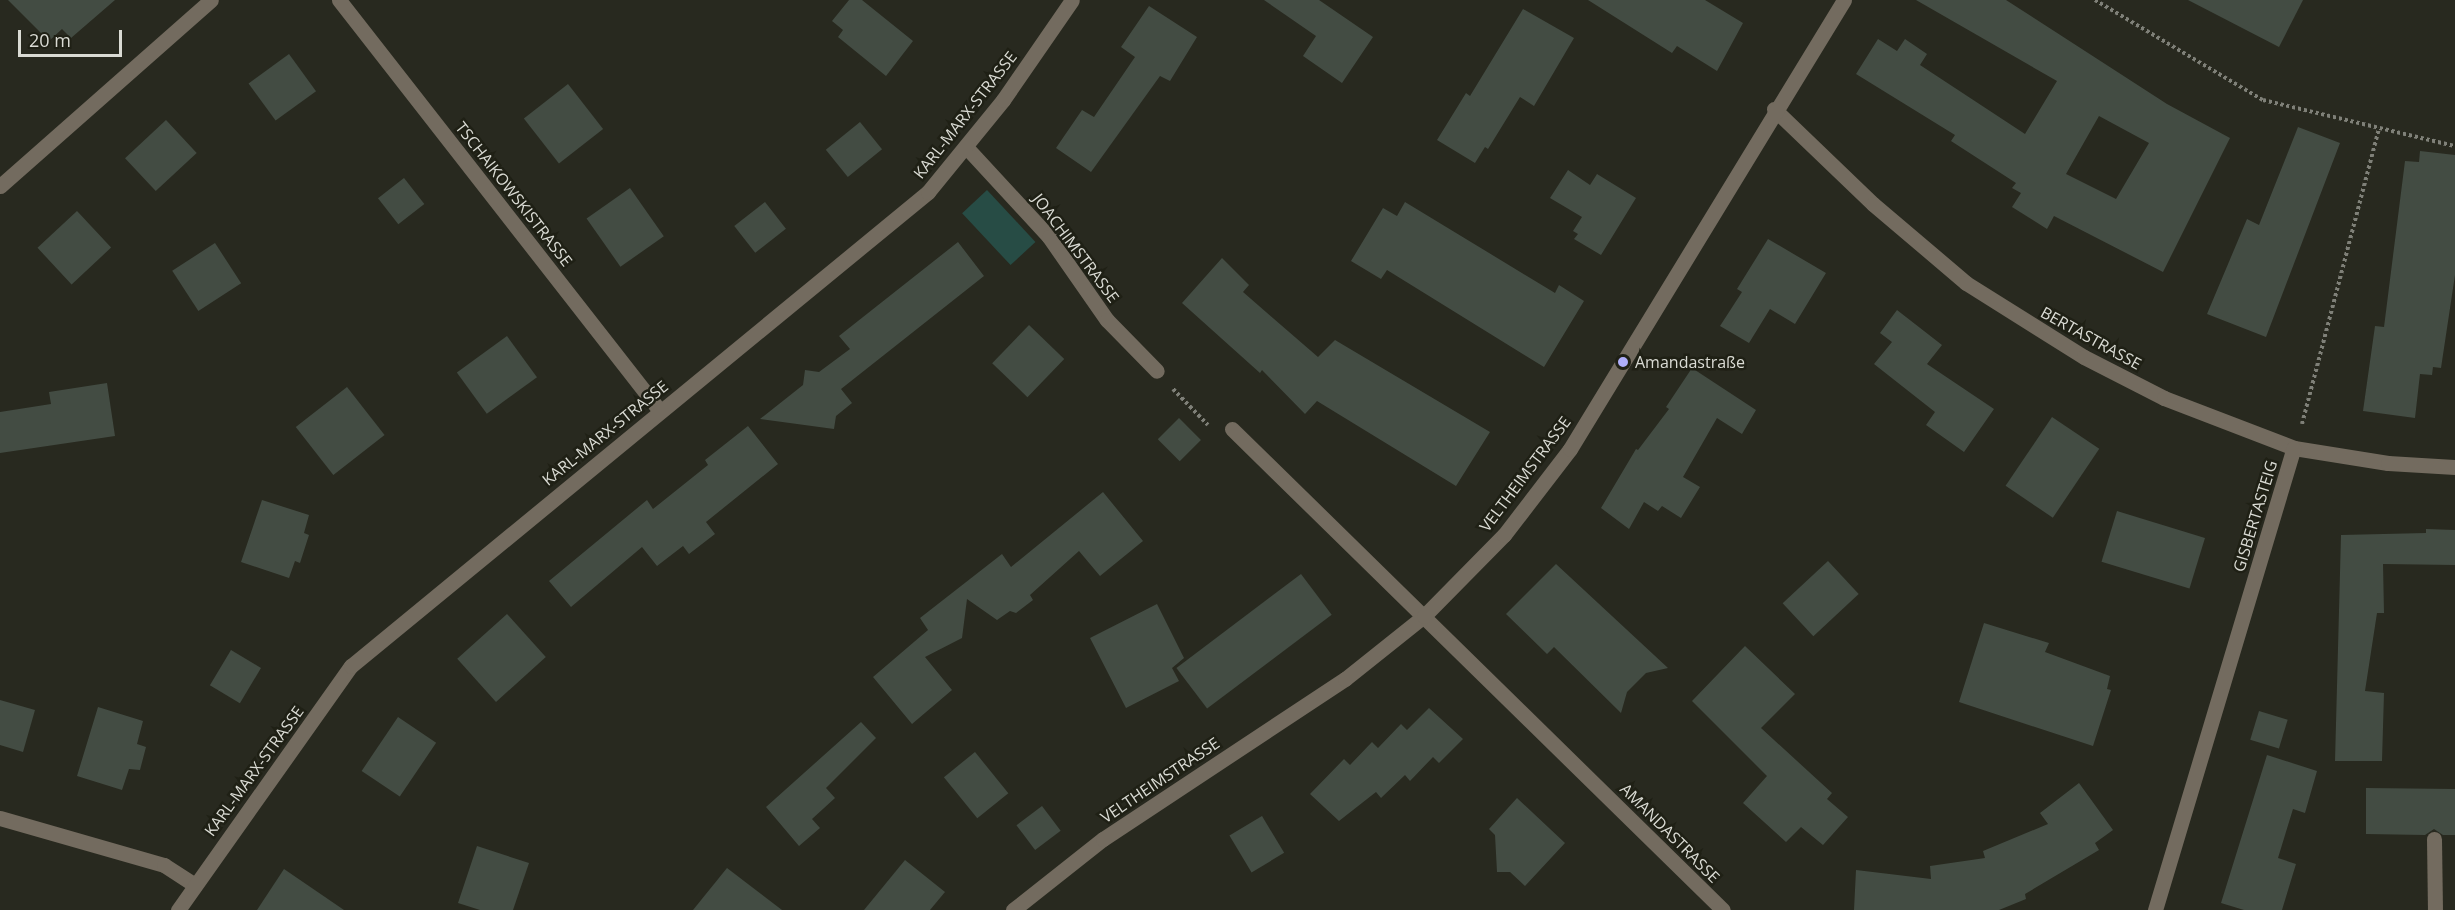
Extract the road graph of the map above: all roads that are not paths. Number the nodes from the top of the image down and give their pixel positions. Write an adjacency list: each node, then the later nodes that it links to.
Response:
1 (211, 0): 7 (street)
2 (339, 0): 9 (street, TSCHAIKOWSKISTRASSE)
3 (1071, 0): 6 (street, KARL-MARX-STRASSE)
4 (1844, 0): 5 (street, VELTHEIMSTRASSE)
5 (1774, 109): 11 (street, BERTASTRASSE); 13 (street, VELTHEIMSTRASSE)
6 (967, 147): 8 (street, JOACHIMSTRASSE); 9 (street, KARL-MARX-STRASSE)
7 (0, 186)
8 (1157, 371)
9 (660, 411): 16 (street, KARL-MARX-STRASSE)
10 (1232, 429): 13 (street, AMANDASTRASSE)
11 (2294, 448): 12 (street, BERTASTRASSE); 20 (street, GISBERTASTEIG)
12 (2455, 467)
13 (1424, 616): 18 (street, VELTHEIMSTRASSE); 19 (street, AMANDASTRASSE)
14 (0, 818): 16 (street)
15 (2434, 839): 21 (street)
16 (195, 885): 17 (street, KARL-MARX-STRASSE)
17 (178, 910)
18 (1013, 910)
19 (1723, 910)
20 (2155, 910)
21 (2435, 910)

